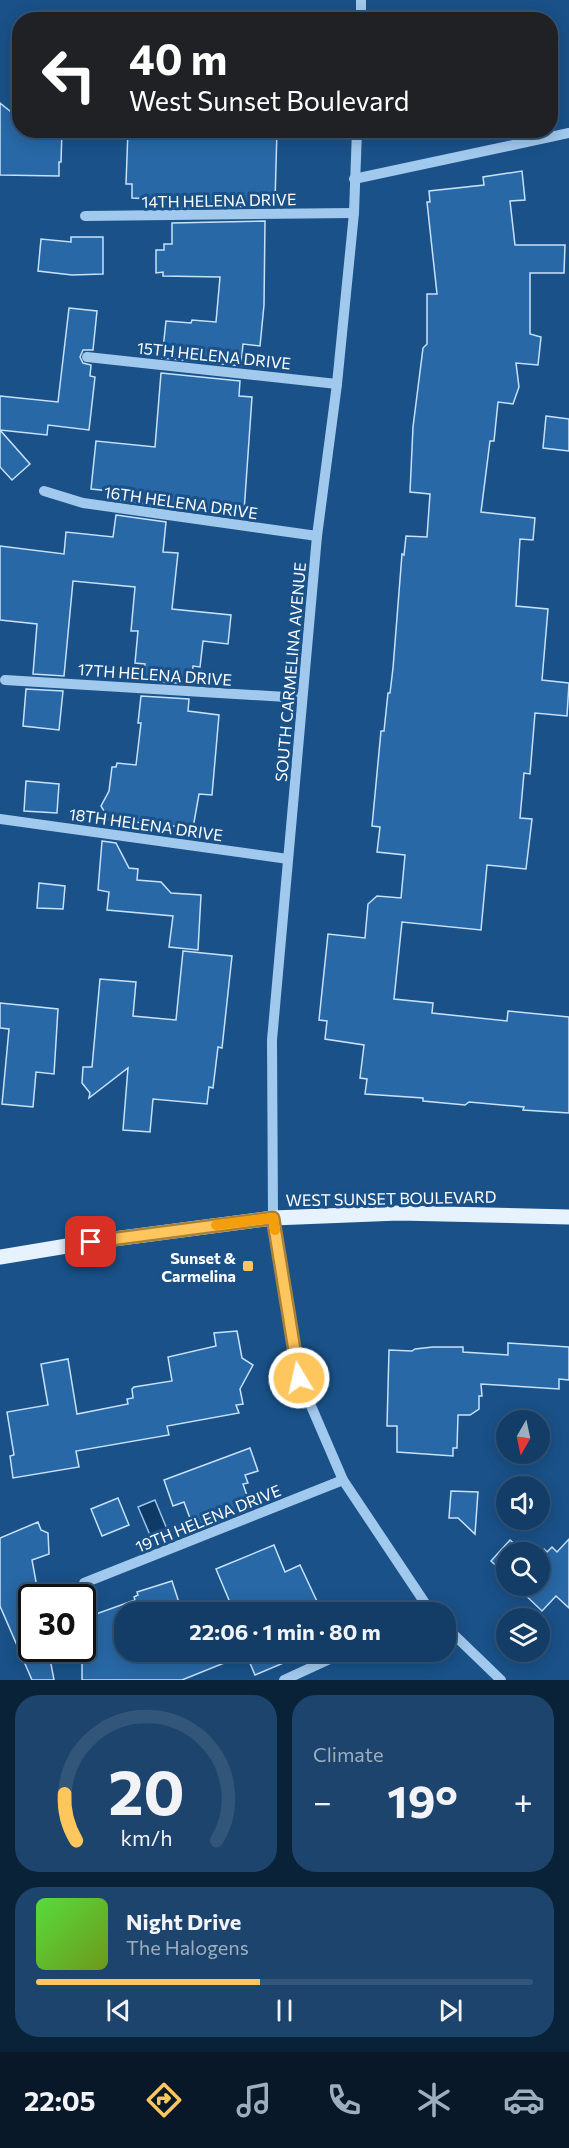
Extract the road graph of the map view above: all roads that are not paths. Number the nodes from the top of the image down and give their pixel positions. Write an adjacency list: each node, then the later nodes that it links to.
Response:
1 (357, 138): 3 (street, SOUTH CARMELINA AVENUE)
2 (546, 138): 3 (street)
3 (354, 179): 4 (street, SOUTH CARMELINA AVENUE)
4 (354, 213): 5 (street, 14TH HELENA DRIVE); 7 (street, SOUTH CARMELINA AVENUE)
5 (85, 216)
6 (87, 357): 7 (street, 15TH HELENA DRIVE)
7 (337, 384): 9 (street, SOUTH CARMELINA AVENUE)
8 (44, 491): 9 (street, 16TH HELENA DRIVE)
9 (317, 536): 11 (street, SOUTH CARMELINA AVENUE)
10 (5, 680): 11 (street, 17TH HELENA DRIVE)
11 (302, 698): 13 (street, SOUTH CARMELINA AVENUE)
12 (0, 819): 13 (street, 18TH HELENA DRIVE)
13 (288, 859): 15 (street, SOUTH CARMELINA AVENUE)
14 (569, 1217): 15 (main road, WEST SUNSET BOULEVARD)
15 (273, 1218): 16 (main road, WEST SUNSET BOULEVARD); 17 (street, SOUTH CARMELINA AVENUE)
16 (0, 1257)
17 (343, 1480): 18 (street, 19TH HELENA DRIVE); 19 (street, SOUTH CARMELINA AVENUE)
18 (84, 1583)
19 (423, 1602)
20 (456, 1637): 23 (street)
21 (323, 1662): 22 (street)
22 (284, 1680)
23 (501, 1680)

